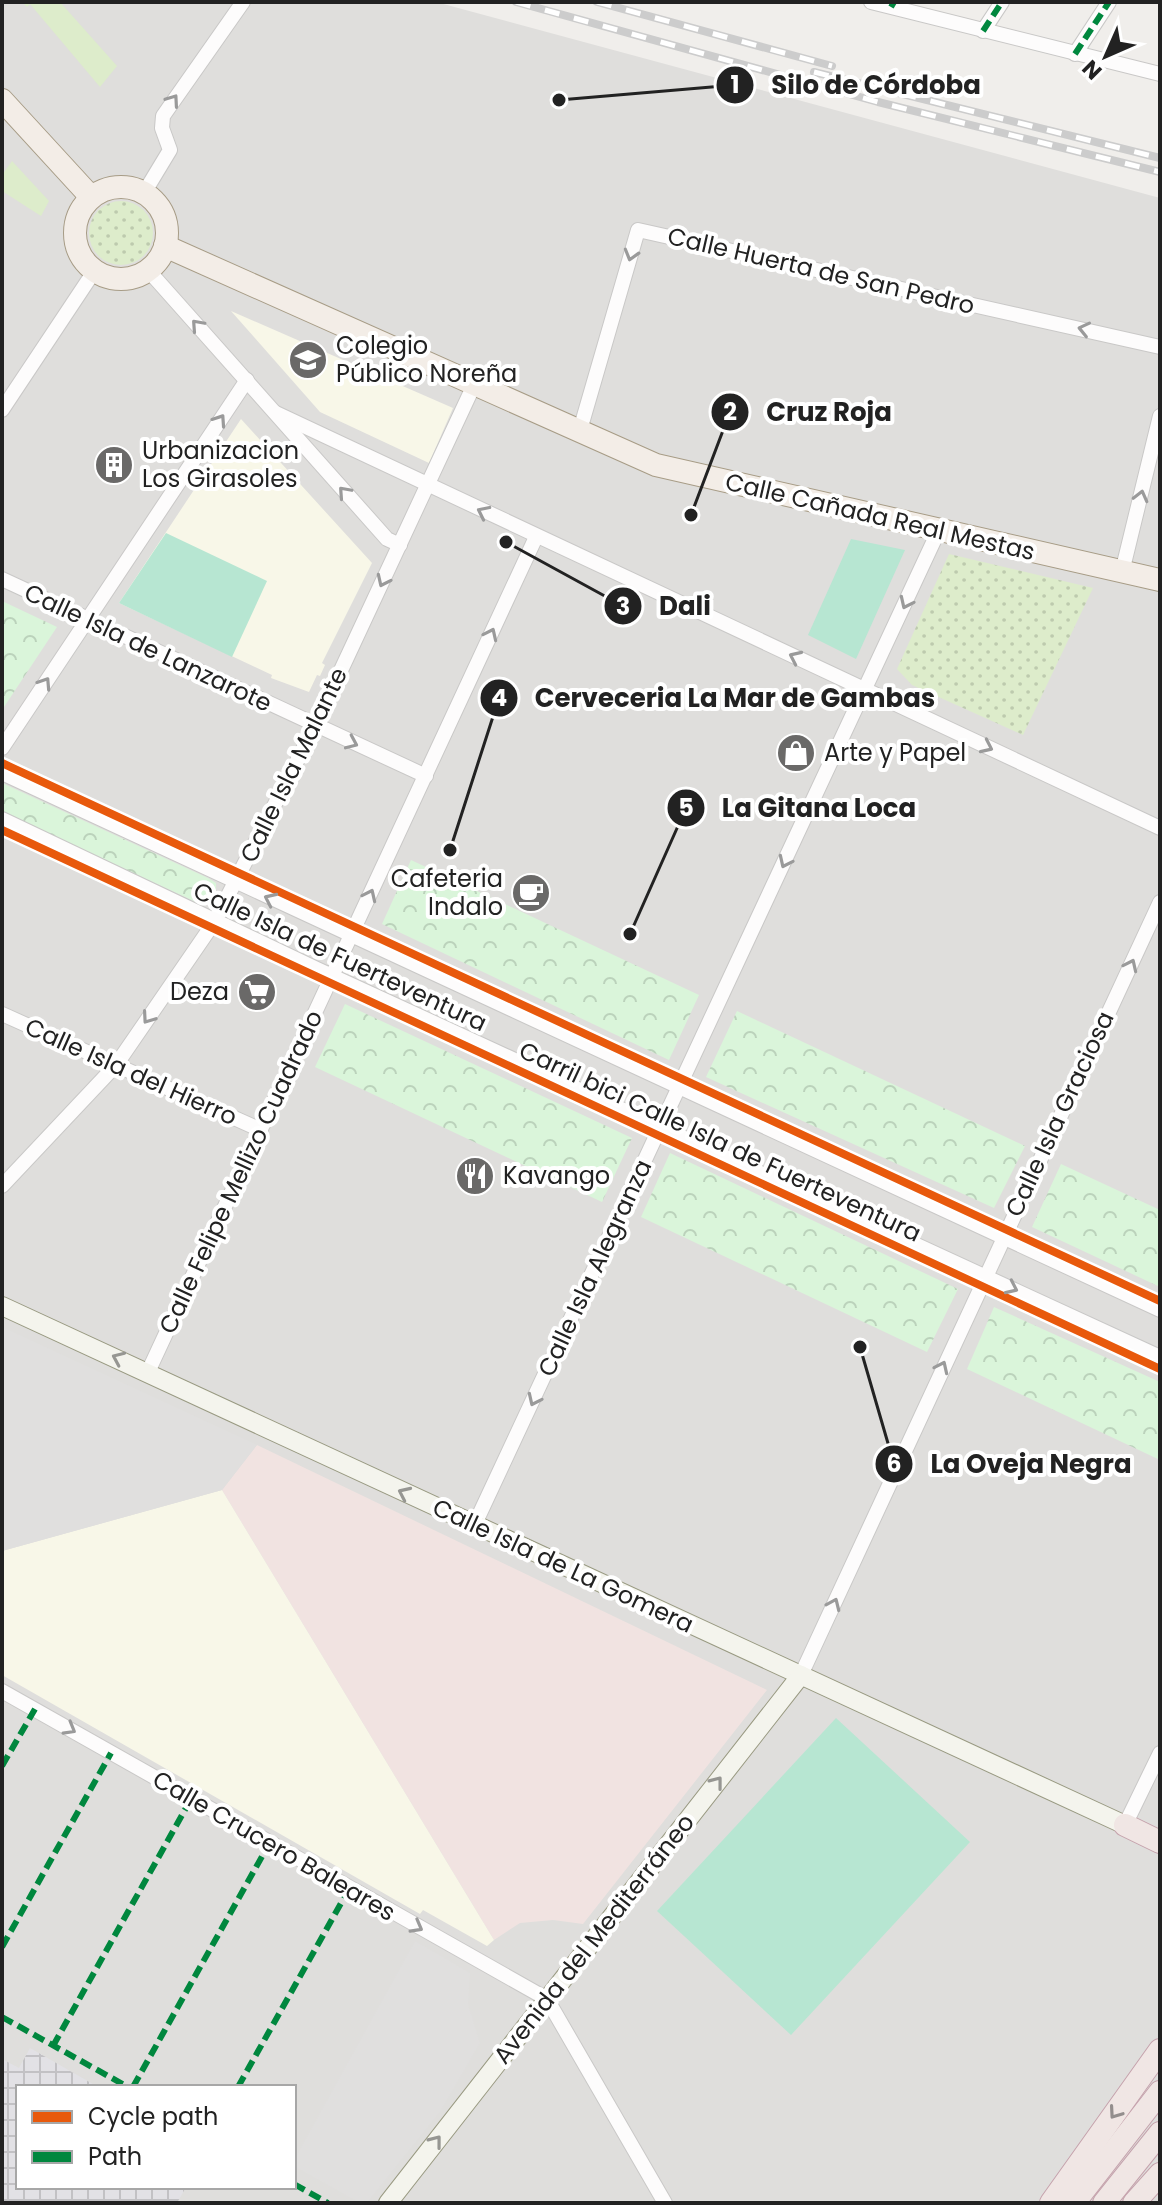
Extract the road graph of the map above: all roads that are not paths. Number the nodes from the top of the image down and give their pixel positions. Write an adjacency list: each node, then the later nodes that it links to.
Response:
1 (243, 2): 10 (street, one-way to 1)
2 (871, 2): 5 (street)
3 (1002, 2): 6 (street)
4 (1109, 2): 7 (street)
5 (892, 5): 6 (street)
6 (983, 31): 7 (street)
7 (1075, 54): 8 (street)
8 (1160, 74)
9 (2, 100): 11 (main road)
10 (144, 193): 11 (main road); 12 (main road)
11 (91, 197): 13 (main road)
12 (165, 246): 14 (main road); 17 (main road, Calle Cañada Real Mestas)
13 (95, 270): 14 (main road); 18 (street)
14 (148, 270): 16 (street, one-way to 14)
15 (1160, 347): 21 (street, Calle Huerta de San Pedro, one-way to 21)
16 (247, 380): 19 (street); 29 (street, one-way to 16)
17 (474, 385): 21 (main road, Calle Cañada Real Mestas); 22 (street, Calle Isla Malante)
18 (2, 410)
19 (276, 413): 22 (street); 25 (street, one-way to 19)
20 (1160, 416): 26 (street, one-way to 20)
21 (580, 430): 23 (main road, Calle Cañada Real Mestas)
22 (428, 485): 24 (street, one-way to 22); 25 (street, Calle Isla Malante)
23 (938, 532): 26 (main road, Calle Cañada Real Mestas); 30 (street, Calle Isla Alegranza, one-way to 30)
24 (536, 537): 30 (street, one-way to 24); 34 (street, Calle Felipe Mellizo Cuadrado, one-way to 24)
25 (400, 545): 31 (street, Calle Isla Malante, one-way to 31)
26 (1122, 572): 28 (main road, Calle Cañada Real Mestas)
27 (2, 579): 29 (street, Calle Isla de Lanzarote)
28 (1160, 580)
29 (87, 619): 31 (street, Calle Isla de Lanzarote); 32 (street, one-way to 29)
30 (866, 690): 36 (street, one-way to 36); 44 (street, Calle Isla Alegranza, one-way to 44)
31 (315, 726): 34 (street, Calle Isla de Lanzarote, one-way to 34); 37 (street, Calle Isla Malante)
32 (2, 748)
33 (2, 773): 37 (street, Calle Isla de Fuerteventura)
34 (426, 776): 40 (street, Calle Felipe Mellizo Cuadrado, one-way to 34)
35 (2, 819): 39 (street, Calle Isla de Fuerteventura)
36 (1160, 828)
37 (236, 883): 39 (street, Calle Isla Malante); 40 (street, Calle Isla de Fuerteventura, one-way to 37)
38 (1160, 902): 48 (street, Calle Isla Graciosa, one-way to 38)
39 (215, 921): 41 (street, Calle Isla de Fuerteventura); 43 (street, Calle Isla Malante, one-way to 43)
40 (351, 937): 41 (street, Calle Felipe Mellizo Cuadrado); 44 (street, Calle Isla de Fuerteventura)
41 (332, 976): 45 (street, Calle Isla de Fuerteventura); 46 (street, Calle Felipe Mellizo Cuadrado)
42 (2, 1014): 43 (street, Calle Isla del Hierro)
43 (116, 1065): 46 (street, Calle Isla del Hierro); 47 (street, Calle Isla Malante)
44 (680, 1087): 45 (street, Calle Isla Alegranza); 48 (street, Calle Isla de Fuerteventura)
45 (662, 1126): 49 (street, Calle Isla de Fuerteventura); 54 (street, Calle Isla Alegranza, one-way to 54)
46 (261, 1130): 53 (street, Calle Felipe Mellizo Cuadrado)
47 (2, 1186)
48 (1002, 1238): 49 (street, Calle Isla Graciosa); 51 (street, Calle Isla de Fuerteventura)
49 (984, 1275): 52 (street, Calle Isla de Fuerteventura, one-way to 52); 55 (street, Calle Isla Graciosa, one-way to 49)
50 (2, 1306): 53 (main road, Calle Isla de La Gomera, one-way to 50)
51 (1160, 1310)
52 (1160, 1357)
53 (148, 1372): 54 (main road, Calle Isla de La Gomera, one-way to 53)
54 (474, 1526): 55 (main road, Calle Isla de La Gomera)
55 (801, 1675): 58 (main road, Calle Isla de La Gomera); 60 (main road, Avenida del Mediterráneo, one-way to 55)
56 (2, 1691): 60 (street, Calle Crucero Baleares, one-way to 60)
57 (1160, 1753): 58 (street)
58 (1125, 1825): 59 (highway)
59 (1160, 1842)
60 (547, 1999): 65 (main road, Avenida del Mediterráneo, one-way to 60); 66 (street)
61 (1160, 2050): 67 (highway, one-way to 67)
62 (1160, 2092): 68 (highway)
63 (1160, 2133): 69 (highway)
64 (1160, 2174): 70 (highway)
65 (388, 2203)
66 (665, 2203)
67 (1051, 2203)
68 (1074, 2203)
69 (1104, 2203)
70 (1134, 2203)

